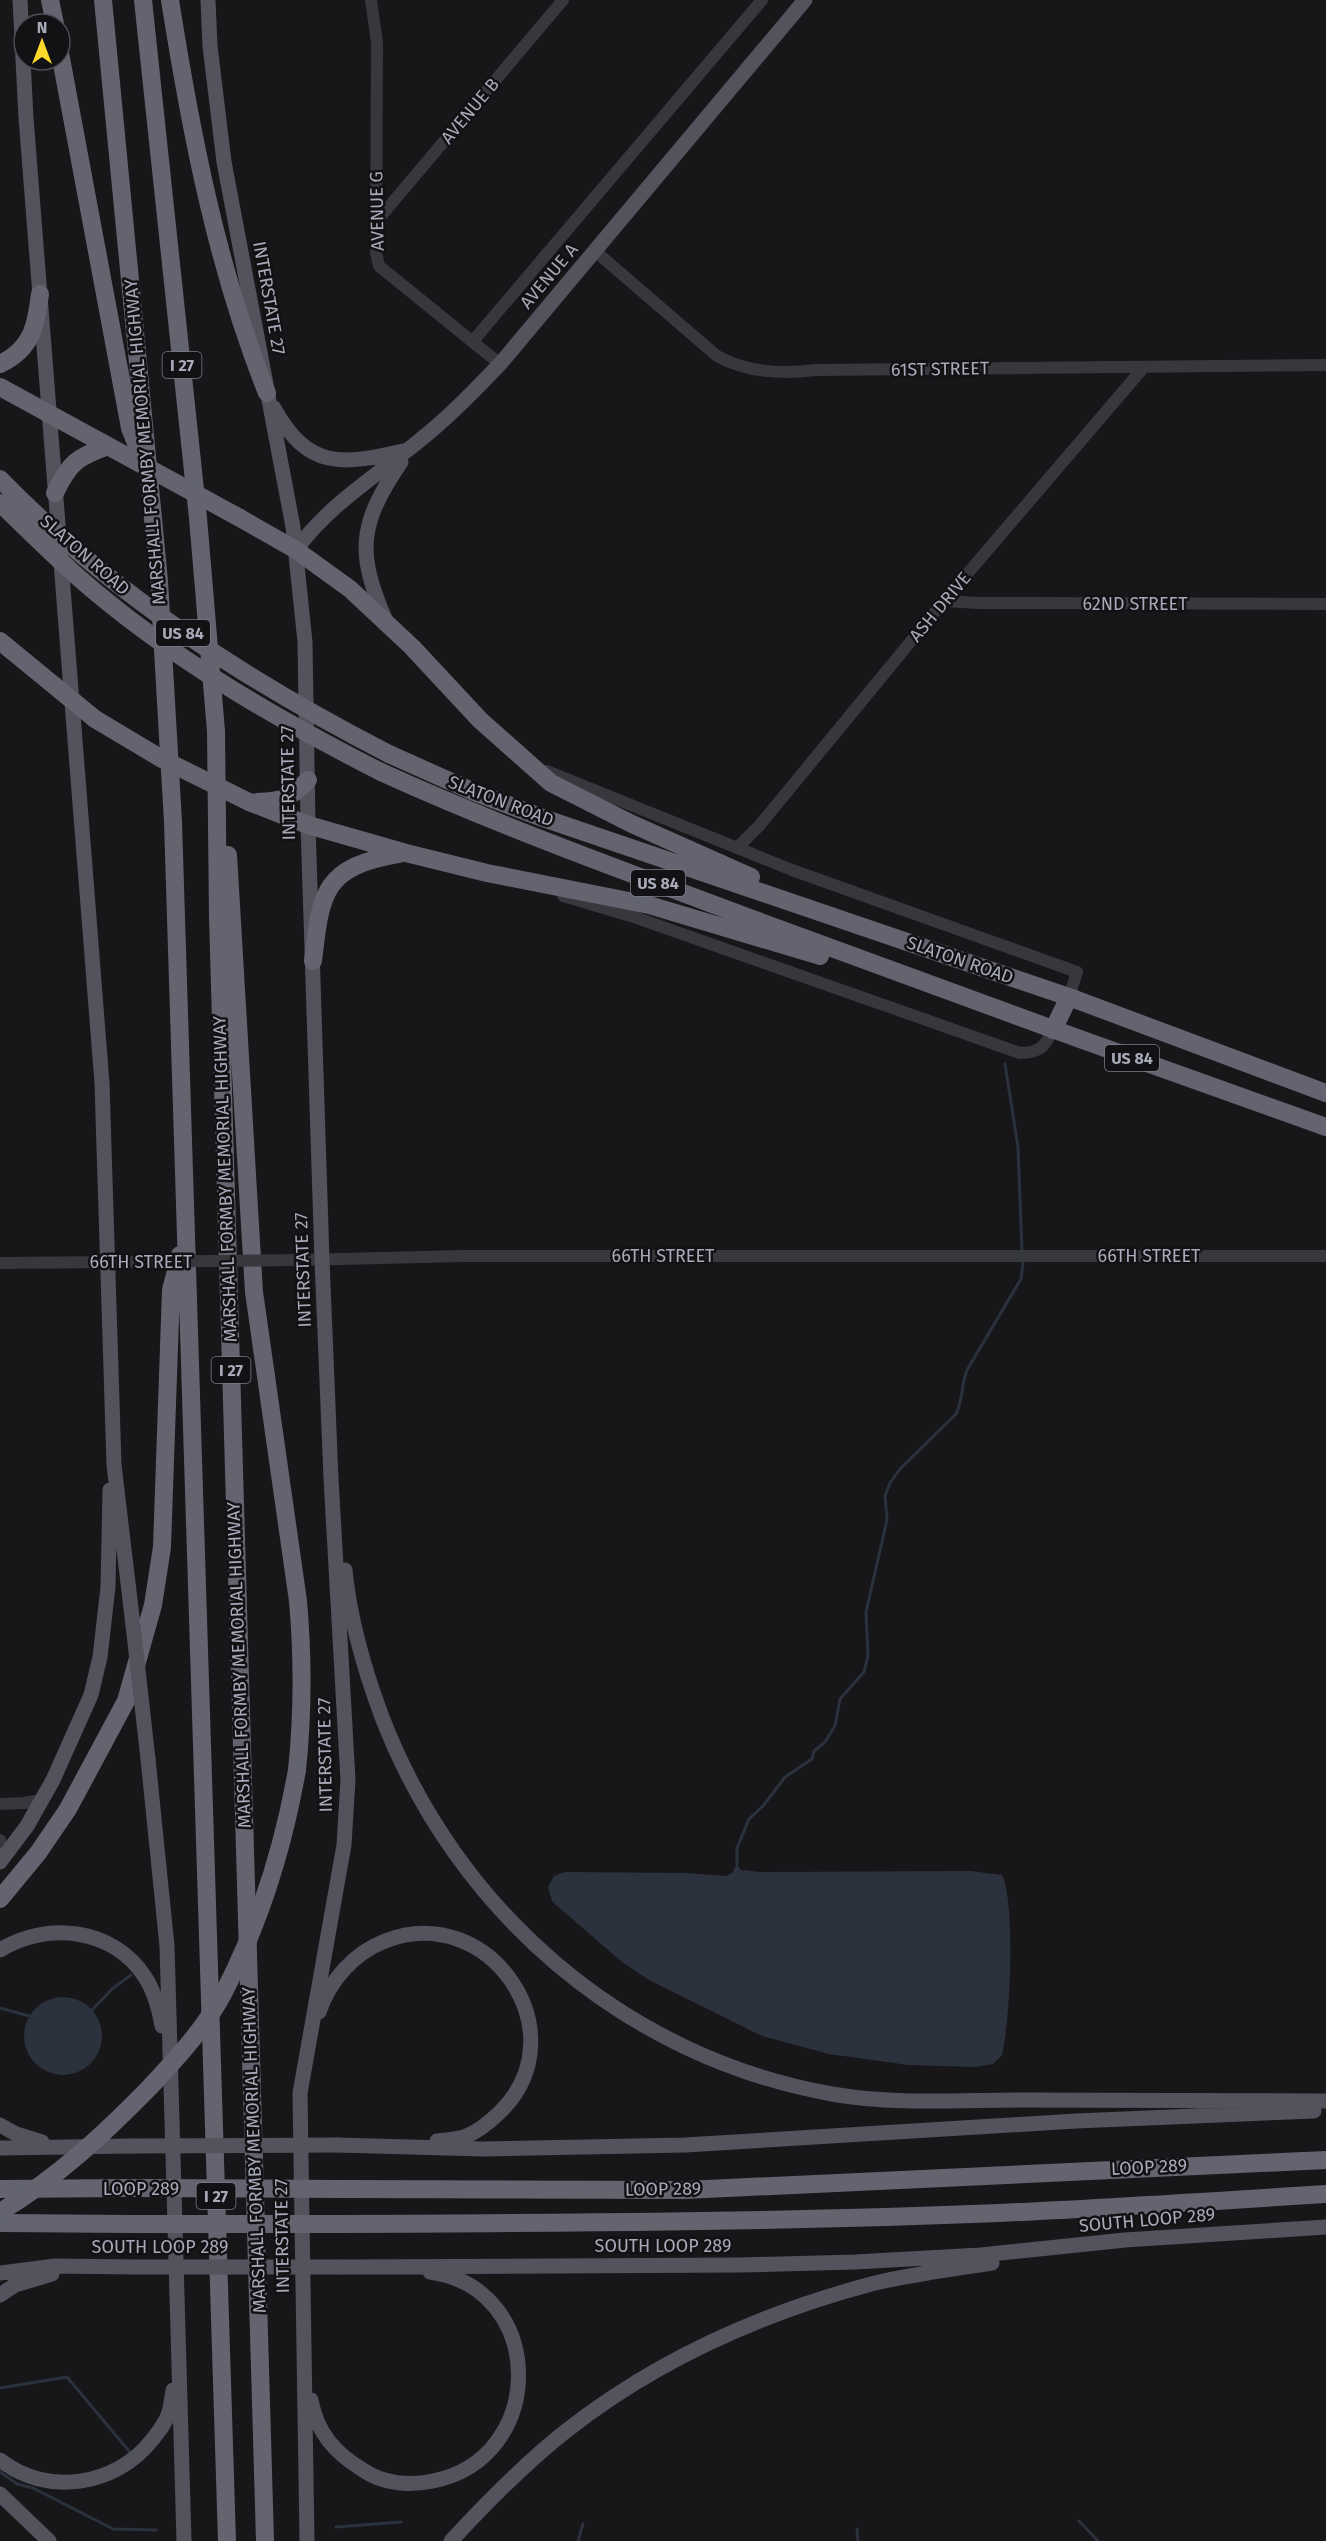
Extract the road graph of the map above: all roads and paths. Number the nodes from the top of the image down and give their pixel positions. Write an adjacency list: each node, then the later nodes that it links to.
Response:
1 (20, 0): 13 (main road)
2 (103, 0): 25 (highway, MARSHALL FORMBY MEMORIAL HIGHWAY / I 27)
3 (143, 0): 34 (highway, MARSHALL FORMBY MEMORIAL HIGHWAY / I 27)
4 (170, 0): 20 (highway)
5 (208, 0): 20 (main road, INTERSTATE 27)
6 (371, 0): 11 (street, AVENUE G)
7 (563, 0): 11 (street, AVENUE B)
8 (762, 0): 14 (street, AVENUE A)
9 (806, 0): 12 (main road, AVENUE A)
10 (64, 72): 25 (highway)
11 (376, 222): 14 (street, AVENUE G)
12 (595, 251): 16 (main road, AVENUE A); 18 (street, 61ST STREET)
13 (40, 294): 15 (highway); 21 (main road)
14 (473, 341): 16 (street, AVENUE G)
15 (0, 364)
16 (500, 364): 23 (main road, AVENUE A)
17 (1326, 365): 18 (street, 61ST STREET)
18 (1144, 367): 29 (street, ASH DRIVE)
19 (0, 387): 21 (highway)
20 (267, 393): 23 (main road); 28 (main road, INTERSTATE 27)
21 (49, 412): 22 (highway); 26 (main road)
22 (108, 446): 26 (highway); 28 (highway, bridge)
23 (409, 449): 28 (main road, AVENUE A); 31 (main road)
24 (0, 479): 42 (highway, SLATON ROAD / US 84, bridge)
25 (149, 480): 49 (highway, MARSHALL FORMBY MEMORIAL HIGHWAY / I 27)
26 (55, 493): 33 (main road)
27 (0, 503): 44 (highway, SLATON ROAD / US 84, bridge)
28 (296, 550): 31 (highway); 36 (main road, INTERSTATE 27)
29 (944, 601): 30 (street, 62ND STREET); 39 (street, ASH DRIVE)
30 (1326, 604)
31 (387, 623): 35 (highway)
32 (0, 642): 33 (highway)
33 (71, 701): 37 (highway, bridge); 52 (main road)
34 (216, 731): 73 (highway, bridge); 88 (highway, MARSHALL FORMBY MEMORIAL HIGHWAY / I 27)
35 (526, 761): 39 (street, SLATON ROAD); 42 (highway)
36 (308, 780): 37 (highway); 38 (main road, INTERSTATE 27)
37 (249, 802): 38 (highway)
38 (308, 825): 40 (highway); 43 (main road, INTERSTATE 27)
39 (738, 848): 45 (street, SLATON ROAD)
40 (406, 853): 41 (highway); 43 (highway)
41 (487, 873): 44 (highway); 46 (street)
42 (823, 912): 45 (highway, SLATON ROAD / US 84)
43 (313, 961): 51 (main road, INTERSTATE 27)
44 (938, 987): 46 (highway, SLATON ROAD / US 84)
45 (1069, 997): 46 (highway); 47 (highway, SLATON ROAD / US 84)
46 (1053, 1030): 48 (highway, SLATON ROAD / US 84)
47 (1326, 1094)
48 (1326, 1127)
49 (185, 1233): 60 (highway); 87 (highway, MARSHALL FORMBY MEMORIAL HIGHWAY / I 27)
50 (1326, 1256): 51 (street, 66TH STREET)
51 (322, 1260): 52 (street, 66TH STREET, bridge); 54 (main road, INTERSTATE 27)
52 (114, 1262): 53 (street, 66TH STREET); 55 (main road)
53 (0, 1263)
54 (327, 1376): 63 (main road, INTERSTATE 27); 64 (main road)
55 (113, 1442): 56 (main road); 62 (main road, bridge)
56 (41, 1800): 57 (street); 59 (main road)
57 (0, 1804)
58 (0, 1840): 59 (street)
59 (1, 1860)
60 (0, 1899)
61 (0, 1950): 62 (main road)
62 (170, 2086): 82 (main road)
63 (300, 2093): 68 (main road); 81 (main road, INTERSTATE 27)
64 (1326, 2101)
65 (1326, 2110): 68 (main road)
66 (0, 2125): 67 (main road)
67 (65, 2147): 68 (main road, bridge); 69 (main road)
68 (407, 2147)
69 (0, 2148)
70 (1326, 2160): 71 (highway, LOOP 289, bridge)
71 (0, 2189)
72 (1326, 2194): 74 (highway, LOOP 289, bridge)
73 (0, 2212)
74 (0, 2223)
75 (1326, 2227): 76 (main road, SOUTH LOOP 289)
76 (1125, 2240): 78 (main road, SOUTH LOOP 289); 90 (main road)
77 (92, 2266): 78 (main road, SOUTH LOOP 289, bridge); 79 (main road, SOUTH LOOP 289); 80 (main road)
78 (391, 2267): 81 (main road)
79 (0, 2273)
80 (0, 2295)
81 (303, 2333): 89 (main road, INTERSTATE 27)
82 (178, 2363): 83 (main road); 86 (main road)
83 (0, 2460)
84 (0, 2494): 85 (main road)
85 (49, 2541)
86 (184, 2541)
87 (226, 2541)
88 (265, 2541)
89 (307, 2541)
90 (451, 2541)

